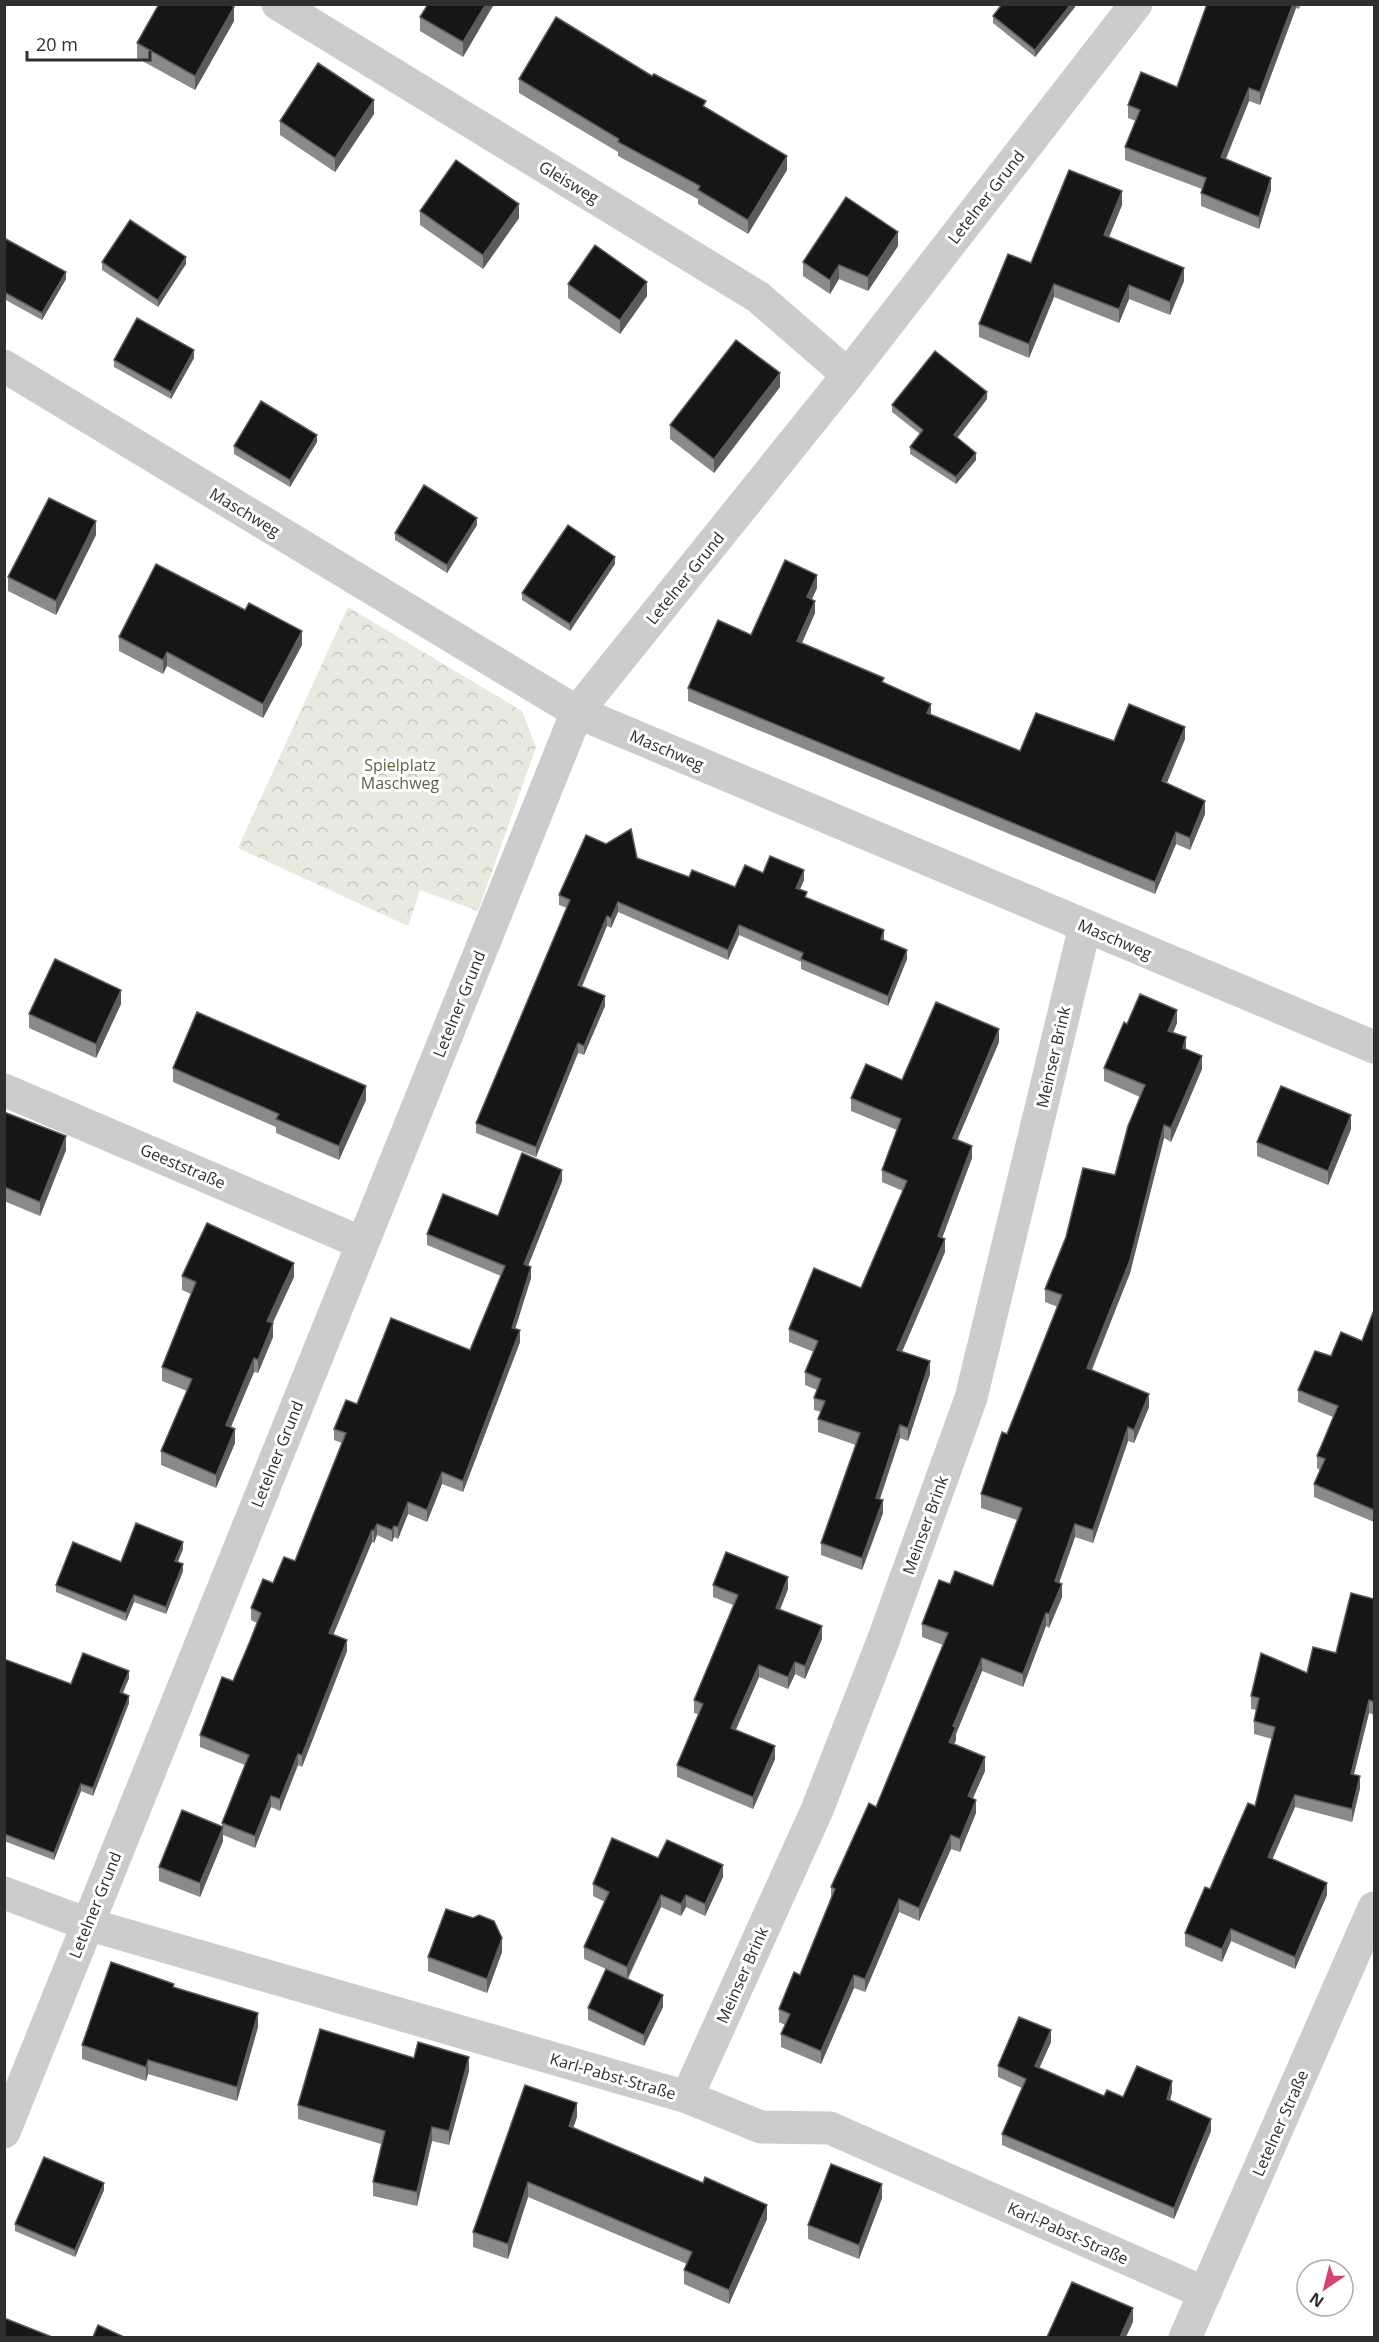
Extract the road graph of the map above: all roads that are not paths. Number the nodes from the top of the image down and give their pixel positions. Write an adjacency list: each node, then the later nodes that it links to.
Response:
1 (278, 4): 4 (street, Gleisweg)
2 (1136, 4): 4 (street, Letelner Grund)
3 (4, 366): 5 (street, Maschweg)
4 (848, 375): 5 (street, Letelner Grund)
5 (577, 712): 6 (street, Maschweg); 9 (street, Letelner Grund)
6 (1085, 926): 7 (street, Maschweg); 13 (street, Meinser Brink)
7 (1374, 1047)
8 (4, 1090): 9 (street, Geeststraße)
9 (362, 1243): 12 (street, Letelner Grund)
10 (4, 1893): 12 (street, Karl-Pabst-Straße)
11 (1374, 1908): 15 (street, Letelner Straße)
12 (87, 1924): 13 (street, Karl-Pabst-Straße); 14 (street, Letelner Grund)
13 (687, 2097): 15 (street, Karl-Pabst-Straße)
14 (4, 2132)
15 (1205, 2293): 16 (street, Letelner Straße)
16 (1185, 2337)

